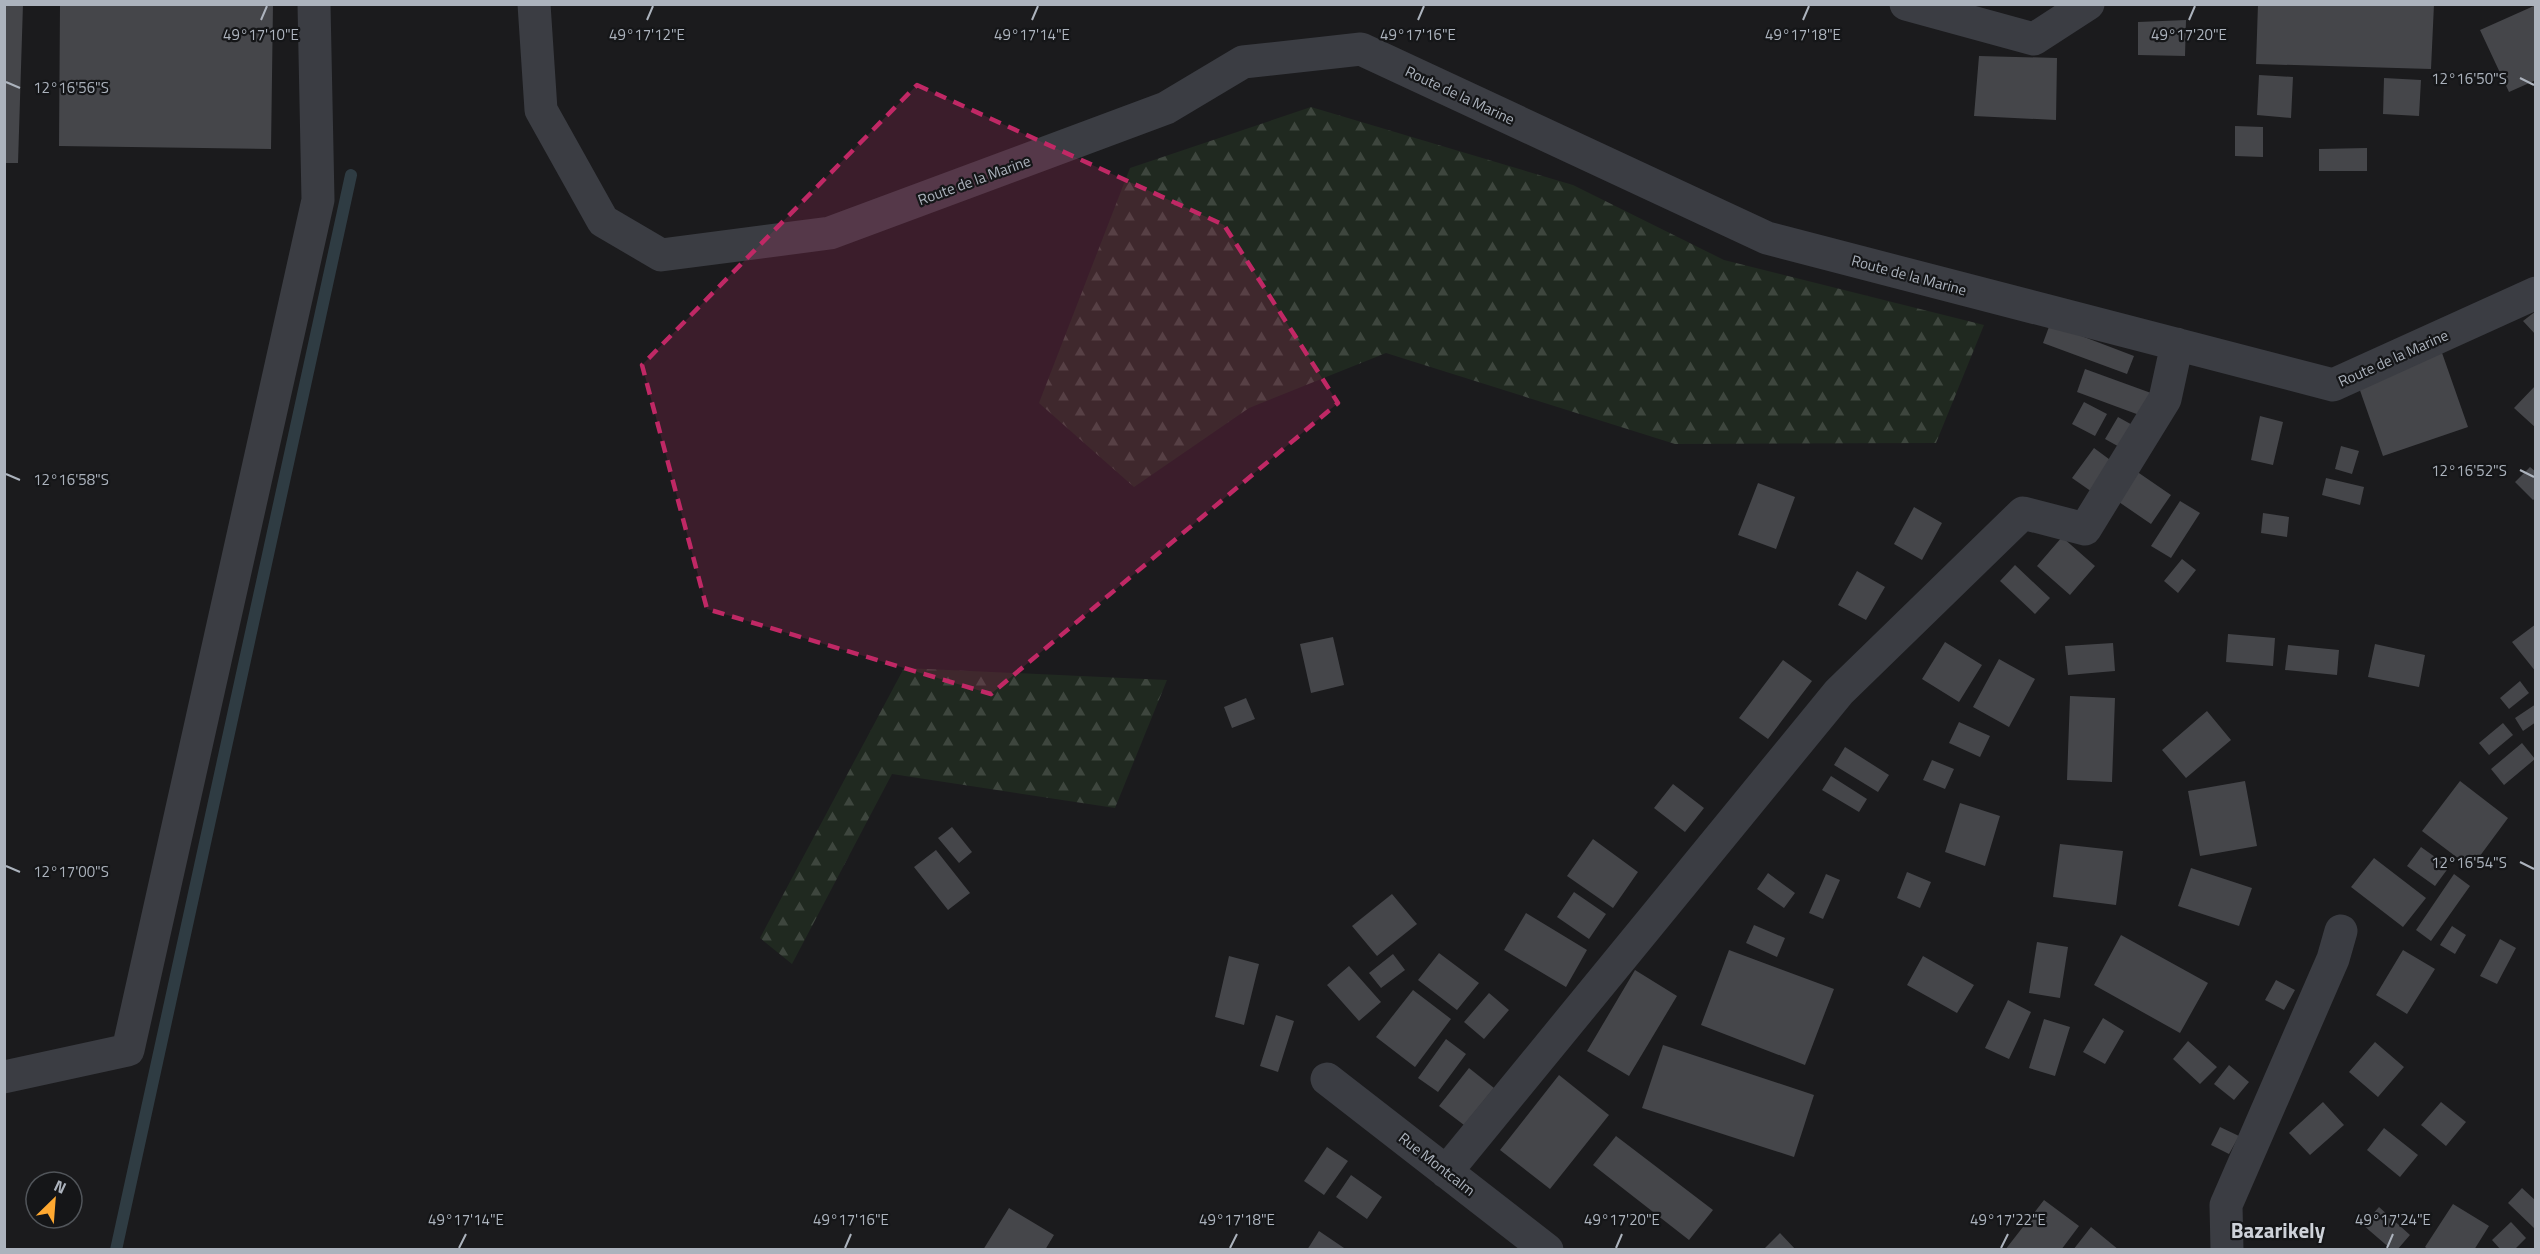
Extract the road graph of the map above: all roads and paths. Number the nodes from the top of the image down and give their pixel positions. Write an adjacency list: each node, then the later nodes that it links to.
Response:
1 (314, 4): 8 (street)
2 (534, 4): 6 (street, Route de la Marine)
3 (1906, 4): 4 (street)
4 (2088, 4)
5 (2535, 293): 6 (street, Route de la Marine)
6 (2177, 345): 10 (street)
7 (2341, 931): 13 (street)
8 (4, 1077)
9 (1327, 1079): 10 (street, Rue Montcalm)
10 (1446, 1172): 11 (street, Rue Montcalm)
11 (1510, 1238): 12 (street, Rue Montcalm)
12 (1547, 1250)
13 (2227, 1250)

